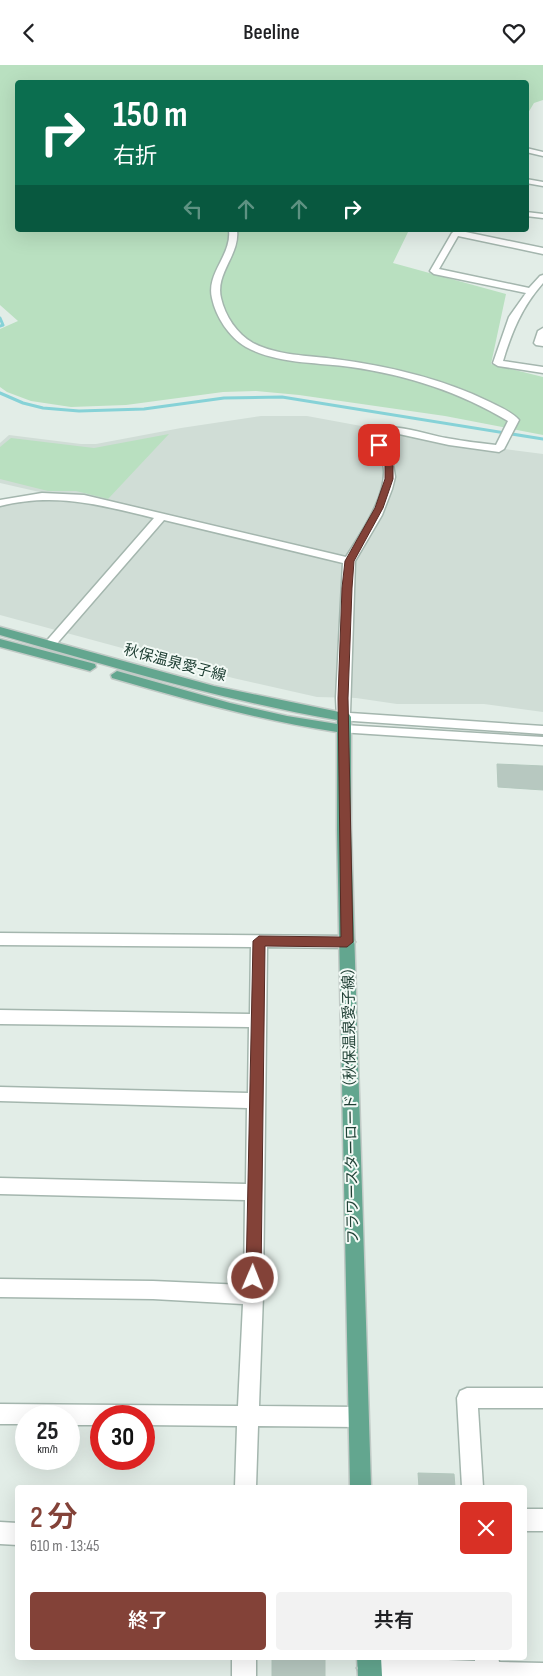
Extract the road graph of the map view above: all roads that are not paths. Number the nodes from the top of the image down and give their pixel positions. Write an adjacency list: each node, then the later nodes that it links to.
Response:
1 (529, 151): 2 (street)
2 (543, 153)
3 (529, 182): 4 (street)
4 (543, 184)
5 (529, 214): 6 (street)
6 (543, 216)
7 (233, 232): 16 (street)
8 (543, 251): 10 (street)
9 (543, 278): 10 (street)
10 (531, 291): 13 (street)
11 (543, 331): 12 (street)
12 (543, 343)
13 (543, 370)
14 (0, 503): 15 (street)
15 (161, 517): 16 (street); 19 (street)
16 (349, 561): 20 (street)
17 (0, 631): 19 (main road, 秋保温泉愛子線)
18 (0, 643): 20 (main road, 秋保温泉愛子線)
19 (49, 645): 20 (main road, 秋保温泉愛子線)
20 (344, 723): 21 (street); 22 (street); 25 (main road, フラワースターロード（秋保温泉愛子線）)
21 (543, 730)
22 (543, 741)
23 (0, 939): 24 (street)
24 (259, 941): 25 (street); 27 (street)
25 (347, 942): 37 (main road, フラワースターロード（秋保温泉愛子線）)
26 (0, 1017): 27 (street)
27 (258, 1021): 29 (street)
28 (0, 1094): 29 (street)
29 (257, 1101): 31 (street)
30 (0, 1185): 31 (street)
31 (254, 1192): 33 (street)
32 (0, 1288): 33 (street)
33 (253, 1295): 36 (street)
34 (543, 1398): 40 (street)
35 (0, 1414): 36 (street)
36 (248, 1416): 37 (street); 38 (street)
37 (358, 1417): 39 (main road, フラワースターロード（秋保温泉愛子線）)
38 (245, 1485)
39 (361, 1485)
40 (474, 1485)
41 (527, 1520): 42 (street)
42 (543, 1520)
43 (0, 1533): 44 (street)
44 (15, 1534)
45 (244, 1660): 49 (street)
46 (488, 1666): 47 (street); 48 (street)
47 (369, 1667)
48 (543, 1675)
49 (244, 1676)

